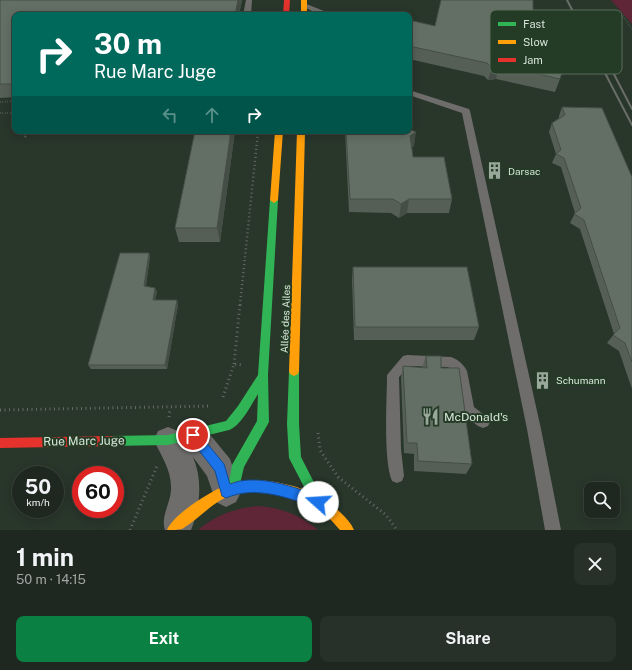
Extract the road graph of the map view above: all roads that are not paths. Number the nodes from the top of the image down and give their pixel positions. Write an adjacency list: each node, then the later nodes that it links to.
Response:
1 (249, 0): 4 (lane)
2 (287, 0): 5 (main road)
3 (304, 3): 6 (lane)
4 (247, 12)
5 (286, 12)
6 (320, 12)
7 (412, 93): 19 (lane)
8 (279, 134): 10 (main road, Allée des Ailes)
9 (301, 134): 16 (main road, Allée des Ailes)
10 (263, 375): 12 (main road, Rue Marc Juge); 15 (main road, Allée des Ailes)
11 (483, 422): 14 (lane)
12 (180, 437): 13 (main road, Rue Marc Juge); 15 (street); 17 (street)
13 (0, 442)
14 (397, 476)
15 (230, 490): 16 (main road); 17 (main road)
16 (318, 502): 18 (main road)
17 (174, 528)
18 (348, 530)
19 (553, 530)

